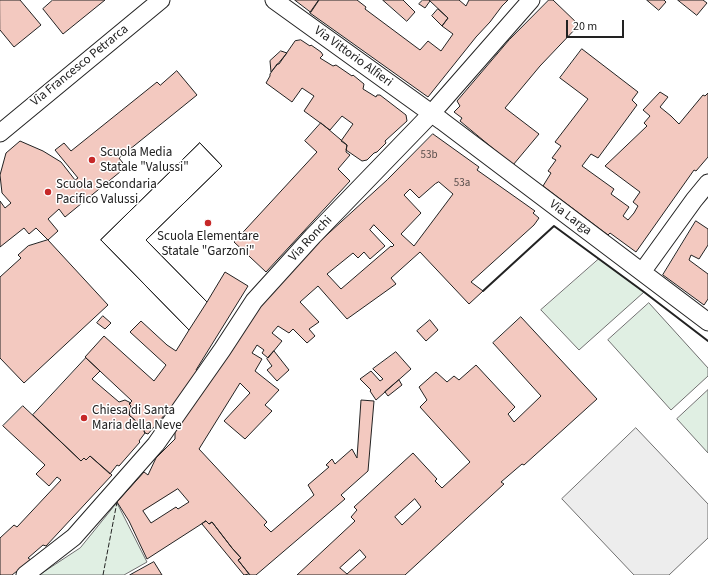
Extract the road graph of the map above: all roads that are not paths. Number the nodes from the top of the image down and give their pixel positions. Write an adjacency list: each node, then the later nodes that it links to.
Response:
1 (161, 0): 5 (street, Via Francesco Petrarca)
2 (274, 0): 4 (street, Via Vittorio Alfieri)
3 (531, 0): 4 (street, Via Ronchi)
4 (431, 114): 7 (street, Via Larga); 9 (street, Via Ronchi)
5 (0, 133)
6 (708, 183): 7 (street)
7 (642, 272): 8 (street, Via Larga)
8 (708, 322)
9 (25, 575)

